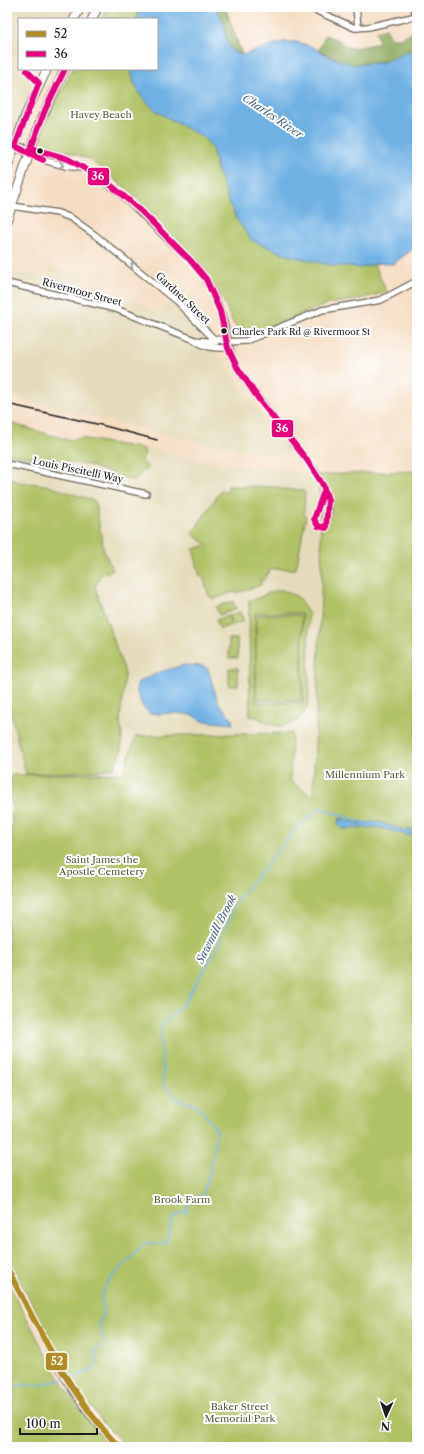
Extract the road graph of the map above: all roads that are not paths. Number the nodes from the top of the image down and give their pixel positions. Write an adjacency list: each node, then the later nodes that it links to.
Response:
1 (81, 7): 7 (highway)
2 (98, 7): 8 (highway)
3 (308, 7): 9 (street)
4 (356, 7): 9 (street)
5 (414, 7): 6 (street)
6 (416, 17): 9 (street)
7 (75, 18)
8 (92, 18)
9 (358, 28)
10 (46, 70): 12 (highway)
11 (65, 70): 13 (highway)
12 (14, 146): 13 (street); 14 (highway)
13 (30, 151): 15 (highway); 19 (street)
14 (7, 168)
15 (12, 206): 16 (highway); 19 (street, Gardner Street, one-way to 15)
16 (7, 220)
17 (417, 281): 19 (street, Rivermoor Street)
18 (7, 283): 19 (street, Rivermoor Street)
19 (228, 345): 21 (street)
20 (7, 464): 22 (street, Louis Piscitelli Way)
21 (324, 491): 21 (street)
22 (146, 494)
23 (7, 1268): 24 (street)
24 (119, 1447)

